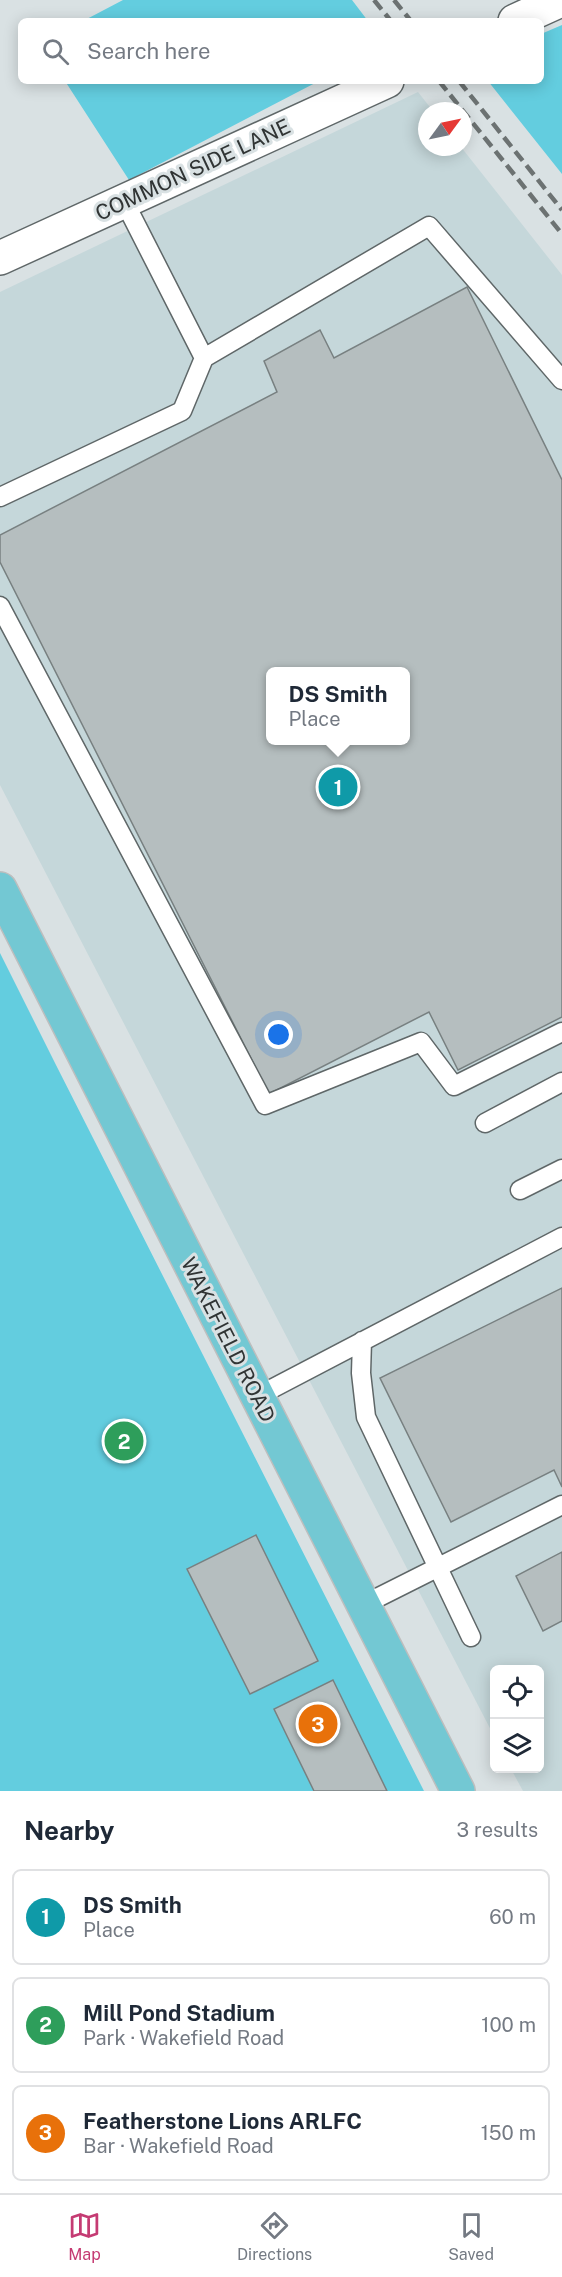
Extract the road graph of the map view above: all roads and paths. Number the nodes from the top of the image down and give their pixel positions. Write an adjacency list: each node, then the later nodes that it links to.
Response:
1 (561, 0): 2 (main road)
2 (522, 18)
3 (381, 84): 4 (main road, COMMON SIDE LANE)
4 (124, 201): 5 (main road, COMMON SIDE LANE); 6 (lane)
5 (0, 258)
6 (204, 358): 7 (lane); 8 (lane)
7 (562, 380)
8 (0, 497)
9 (0, 606): 11 (lane)
10 (0, 889): 18 (main road, WAKEFIELD ROAD)
11 (562, 1032)
12 (562, 1082): 13 (lane)
13 (485, 1123)
14 (562, 1169): 15 (lane)
15 (520, 1190)
16 (562, 1237): 17 (lane)
17 (362, 1341): 18 (lane); 20 (lane)
18 (256, 1396): 21 (main road, WAKEFIELD ROAD)
19 (562, 1505): 20 (lane)
20 (437, 1568): 21 (lane); 22 (lane)
21 (363, 1605): 23 (main road, WAKEFIELD ROAD)
22 (471, 1637)
23 (458, 1791)

